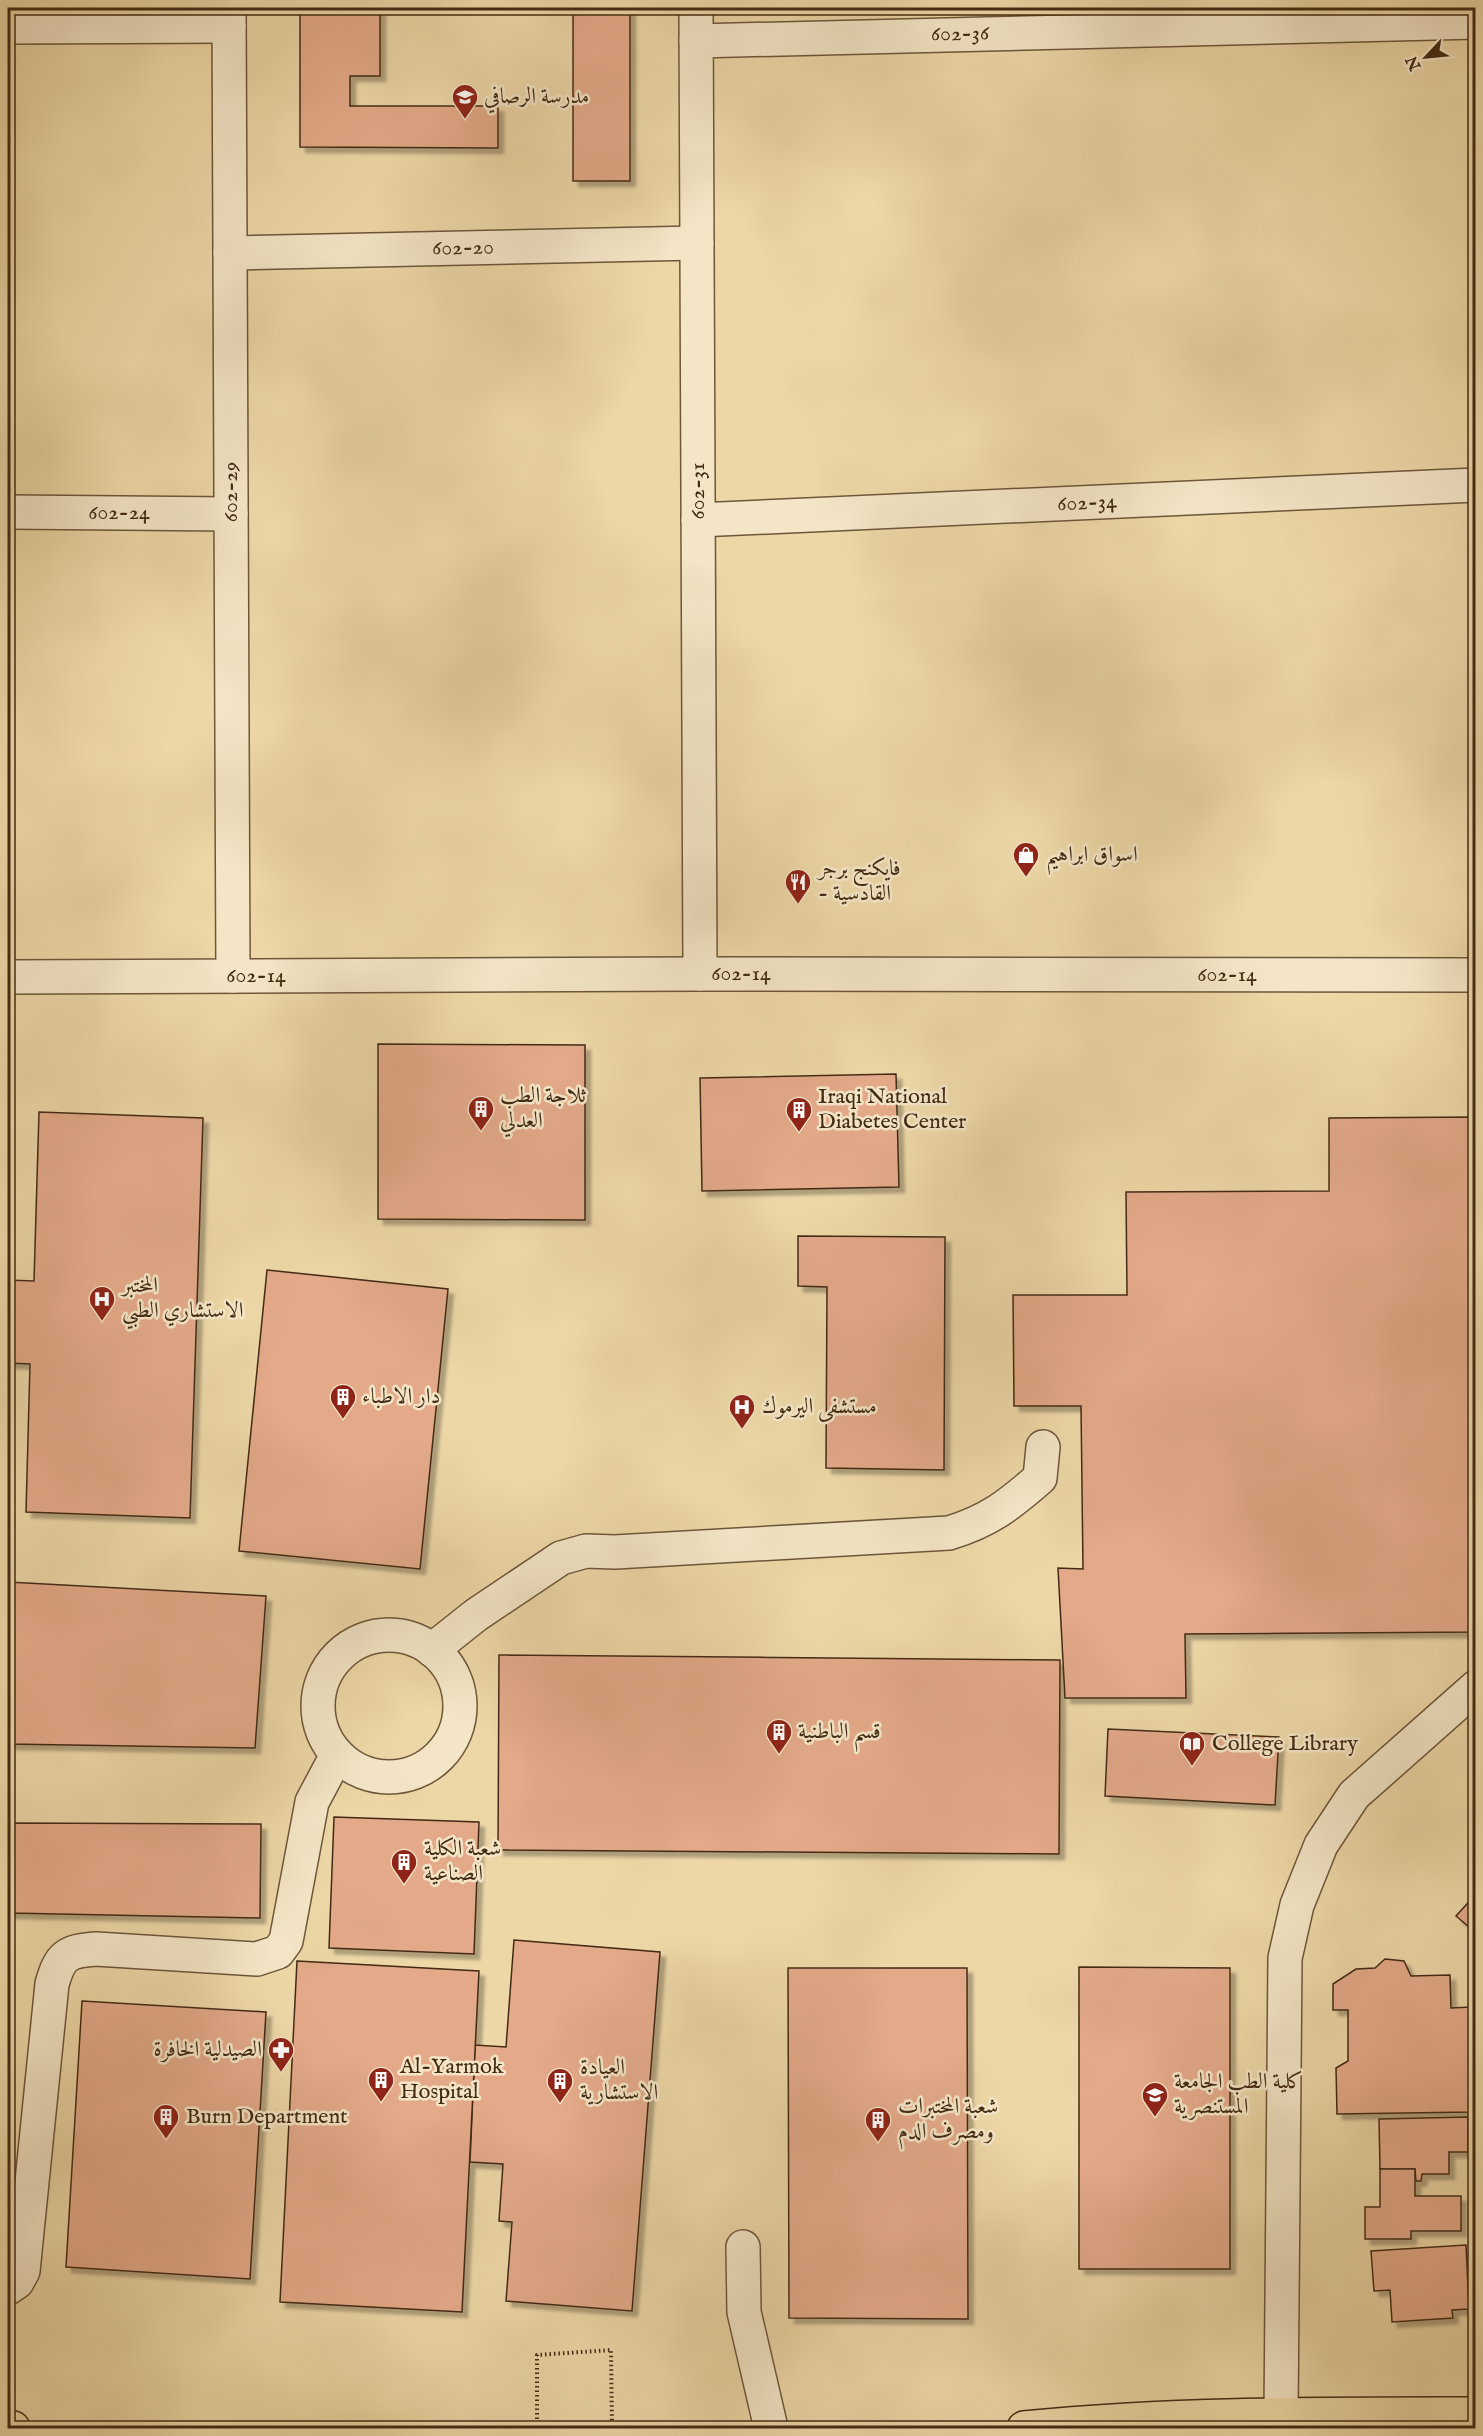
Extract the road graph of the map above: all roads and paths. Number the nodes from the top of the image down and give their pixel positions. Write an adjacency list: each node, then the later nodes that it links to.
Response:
1 (696, 8): 6 (street, 602-31)
2 (229, 17): 5 (street); 8 (street, 602-29)
3 (1159, 19): 4 (street, 602-36); 6 (street, 602-36)
4 (1476, 22)
5 (8, 27)
6 (696, 40): 7 (street, 602-31)
7 (697, 243): 8 (street, 602-20); 12 (street, 602-31)
8 (230, 253): 11 (street, 602-29)
9 (1476, 485): 12 (street, 602-34)
10 (8, 512): 11 (street, 602-24)
11 (231, 514): 15 (street, 602-29)
12 (698, 520): 13 (street, 602-31)
13 (700, 974): 14 (street, 602-14); 15 (street, 602-14)
14 (1476, 975)
15 (233, 976): 16 (street, 602-14)
16 (8, 977)
17 (1043, 1447): 18 (street)
18 (432, 1650): 20 (street); 20 (street)
19 (1476, 1687): 23 (street)
20 (337, 1755): 22 (street)
21 (743, 2247): 27 (street)
22 (8, 2288)
23 (1281, 2414): 24 (main road); 28 (main road)
24 (1476, 2414)
25 (537, 2428): 26 (path)
26 (612, 2428)
27 (771, 2428)
28 (1024, 2428)

